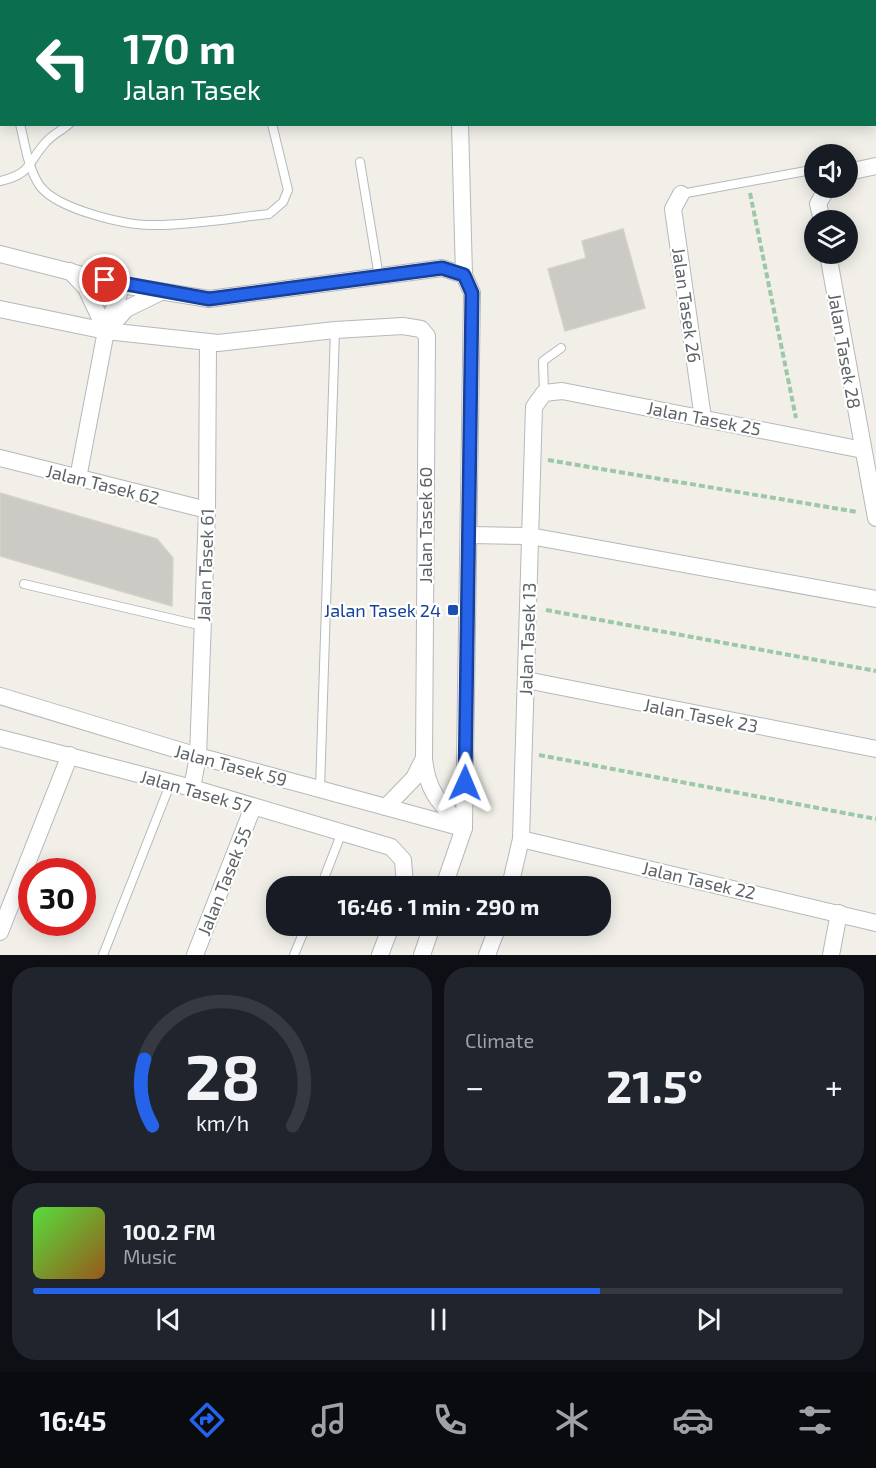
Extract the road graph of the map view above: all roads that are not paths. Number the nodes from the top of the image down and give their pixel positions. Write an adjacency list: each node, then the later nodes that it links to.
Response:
1 (21, 126): 6 (lane)
2 (66, 126): 6 (lane)
3 (272, 126): 6 (lane)
4 (460, 126): 15 (street)
5 (360, 162): 16 (lane)
6 (31, 166): 10 (lane)
7 (876, 166): 8 (street)
8 (858, 170)
9 (804, 171): 11 (lane)
10 (0, 181)
11 (681, 194): 25 (street, Jalan Tasek 26)
12 (0, 254): 14 (street)
13 (830, 264): 26 (street, Jalan Tasek 28)
14 (70, 271): 17 (street); 21 (street)
15 (464, 275): 16 (street); 31 (street)
16 (379, 277): 18 (street)
17 (122, 285): 18 (street); 21 (street)
18 (162, 292): 21 (street)
19 (0, 309): 21 (street)
20 (335, 330): 22 (street); 42 (street, Jalan Tasek 60); 45 (lane)
21 (106, 331): 22 (street); 28 (street)
22 (208, 342): 29 (street, Jalan Tasek 61)
23 (561, 348): 24 (lane)
24 (544, 393): 25 (street, Jalan Tasek 25); 32 (street, Jalan Tasek 13)
25 (703, 418): 26 (street, Jalan Tasek 25)
26 (863, 450): 30 (street, Jalan Tasek 28)
27 (0, 458): 28 (street, Jalan Tasek 62)
28 (78, 478): 29 (street, Jalan Tasek 62)
29 (207, 510): 35 (street, Jalan Tasek 61)
30 (876, 517)
31 (470, 535): 32 (street); 48 (street)
32 (530, 536): 34 (street); 36 (street, Jalan Tasek 13)
33 (24, 584): 35 (lane)
34 (876, 599)
35 (203, 626): 41 (street, Jalan Tasek 61)
36 (526, 680): 39 (street, Jalan Tasek 23); 50 (street, Jalan Tasek 13)
37 (0, 696): 41 (street, Jalan Tasek 59)
38 (0, 738): 40 (street, Jalan Tasek 57)
39 (876, 749)
40 (70, 756): 43 (street, Jalan Tasek 57); 57 (street)
41 (198, 756): 44 (street, Jalan Tasek 61); 45 (street, Jalan Tasek 59)
42 (424, 758): 47 (street); 48 (street, Jalan Tasek 60)
43 (171, 782): 44 (street, Jalan Tasek 57); 62 (lane)
44 (192, 788): 46 (street, Jalan Tasek 57)
45 (320, 789): 47 (street, Jalan Tasek 59)
46 (253, 807): 49 (street, Jalan Tasek 57); 63 (street, Jalan Tasek 55)
47 (386, 807): 48 (street, Jalan Tasek 59)
48 (464, 828): 53 (street)
49 (342, 832): 51 (lane); 52 (street, Jalan Tasek 57)
50 (521, 839): 54 (street, Jalan Tasek 13); 55 (street, Jalan Tasek 22)
51 (325, 876)
52 (404, 876)
53 (447, 876)
54 (512, 876)
55 (839, 913): 56 (street, Jalan Tasek 22); 68 (street)
56 (876, 923)
57 (0, 932)
58 (302, 936): 64 (lane)
59 (387, 936): 65 (street)
60 (429, 936): 66 (street)
61 (494, 936): 67 (street)
62 (103, 955)
63 (195, 955)
64 (294, 955)
65 (380, 955)
66 (422, 955)
67 (487, 955)
68 (831, 955)

